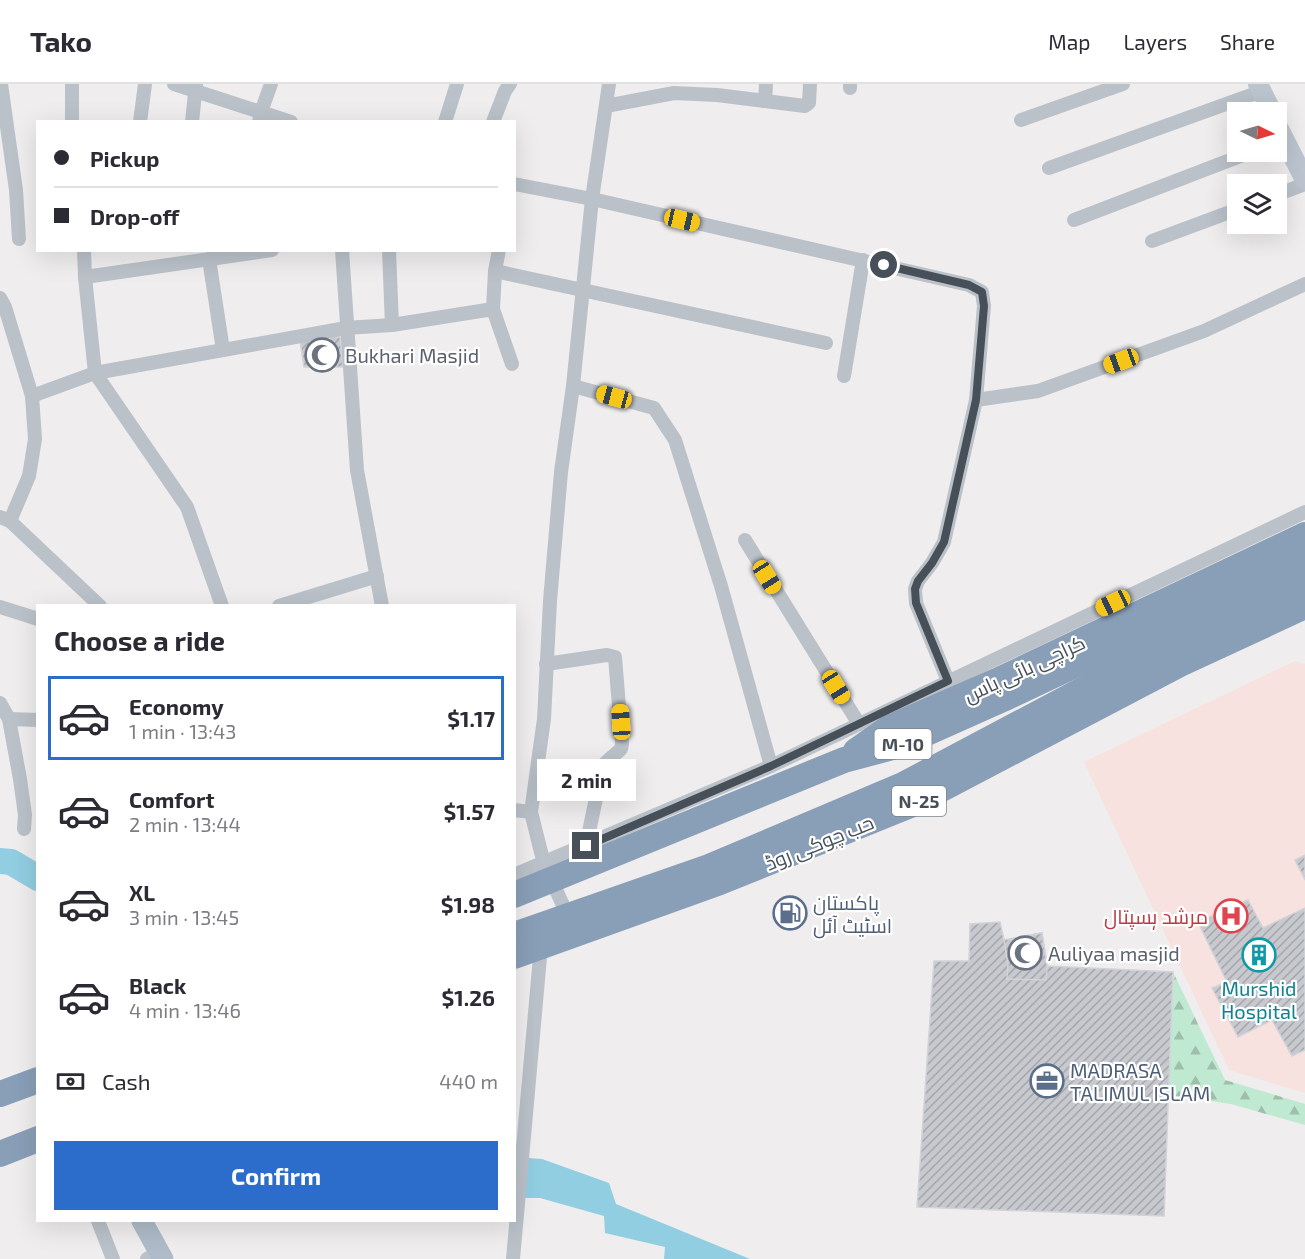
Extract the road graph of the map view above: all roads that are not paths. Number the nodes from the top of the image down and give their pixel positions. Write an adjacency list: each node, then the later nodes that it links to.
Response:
1 (1, 84): 27 (street)
2 (72, 84): 20 (street)
3 (145, 84): 21 (street)
4 (174, 84): 12 (street)
5 (271, 84): 19 (street)
6 (457, 84): 24 (street)
7 (510, 84): 25 (street)
8 (609, 84): 18 (street)
9 (766, 84): 16 (street)
10 (810, 84): 16 (street)
11 (1123, 84): 26 (street)
12 (195, 87): 19 (street); 22 (street)
13 (674, 88): 15 (street); 18 (street)
14 (1260, 88): 17 (street); 30 (street)
15 (717, 90): 16 (street)
16 (765, 101)
17 (1267, 102)
18 (606, 106): 34 (street)
19 (260, 117): 23 (street)
20 (72, 120)
21 (140, 120)
22 (192, 120)
23 (279, 120)
24 (446, 120)
25 (494, 120)
26 (1022, 120)
27 (4, 142): 37 (street)
28 (1287, 149): 31 (street)
29 (1227, 161): 36 (street)
30 (1049, 168)
31 (1305, 182): 33 (street)
32 (516, 183): 34 (street)
33 (1287, 190)
34 (592, 199): 45 (street); 49 (street)
35 (1227, 213): 38 (street)
36 (1074, 220)
37 (19, 239)
38 (1152, 241)
39 (84, 252): 47 (street)
40 (258, 252): 44 (street)
41 (342, 252): 53 (street)
42 (389, 252): 52 (street)
43 (499, 252): 46 (street)
44 (209, 259): 47 (street); 55 (street)
45 (863, 260): 58 (street); 61 (street)
46 (495, 271): 49 (street); 51 (street)
47 (85, 277): 57 (street)
48 (1305, 284): 61 (street)
49 (582, 291): 54 (street); 59 (street)
50 (2, 304): 60 (street)
51 (493, 309): 52 (street); 56 (street)
52 (392, 325): 53 (street)
53 (346, 328): 55 (street); 67 (street)
54 (826, 343)
55 (223, 350): 57 (street)
56 (512, 364)
57 (95, 374): 60 (street); 70 (street)
58 (844, 376)
59 (573, 386): 76 (street); 82 (street)
60 (32, 396): 63 (street)
61 (976, 400): 77 (street)
62 (1305, 512): 77 (street)
63 (5, 519): 69 (street)
64 (1305, 536): 77 (highway, کراچی بائی پاس / M-10)
65 (745, 540): 81 (street)
66 (1305, 556): 77 (highway, کراچی بائی پاس / M-10)
67 (376, 576): 71 (street); 72 (street)
68 (1305, 580): 90 (highway)
69 (98, 604)
70 (221, 604)
71 (285, 604)
72 (382, 604)
73 (0, 607): 75 (street)
74 (1304, 608): 92 (highway, حب چوکی روڈ / N-25)
75 (36, 618)
76 (546, 664): 84 (street); 86 (street)
77 (955, 700): 81 (street); 87 (highway, کراچی بائی پاس / M-10)
78 (0, 703): 79 (street)
79 (9, 719): 80 (street); 85 (street)
80 (36, 720)
81 (859, 724): 82 (street)
82 (771, 766): 86 (street)
83 (516, 810): 84 (street)
84 (531, 812): 87 (street)
85 (24, 829)
86 (586, 846): 87 (street)
87 (548, 872): 88 (street); 89 (highway, کراچی بائی پاس / M-10); 90 (street)
88 (516, 875)
89 (516, 894)
90 (568, 916): 91 (highway)
91 (516, 934)
92 (541, 946): 93 (highway, حب چوکی روڈ / N-25); 106 (street)
93 (516, 955)
94 (36, 1070): 96 (street)
95 (36, 1081): 97 (highway)
96 (0, 1083)
97 (0, 1094)
98 (36, 1122): 99 (highway)
99 (0, 1136)
100 (36, 1140): 101 (highway)
101 (0, 1154)
102 (98, 1222): 105 (street)
103 (142, 1222): 104 (main road)
104 (156, 1257)
105 (113, 1259)
106 (513, 1259)

